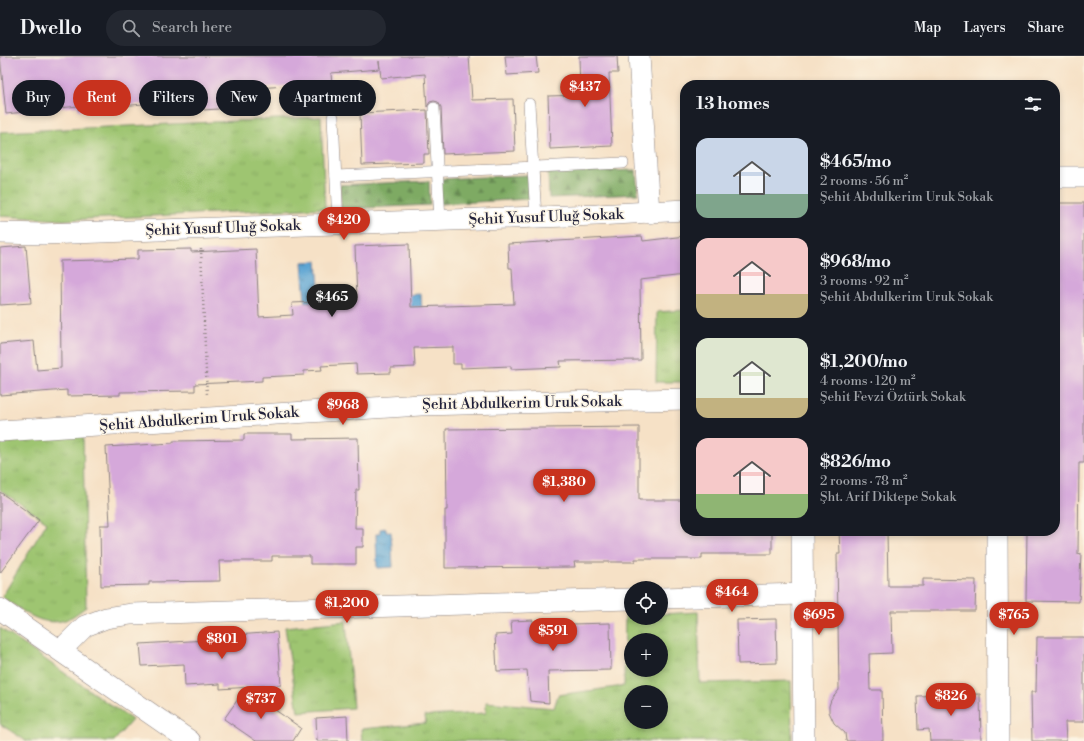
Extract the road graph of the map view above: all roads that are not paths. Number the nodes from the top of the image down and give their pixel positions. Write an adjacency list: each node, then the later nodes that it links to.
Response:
1 (639, 56): 12 (street)
2 (529, 104): 6 (lane)
3 (434, 108): 7 (lane)
4 (333, 118): 8 (lane)
5 (623, 163): 6 (lane)
6 (533, 167): 7 (lane); 13 (lane)
7 (437, 171): 8 (lane); 14 (lane)
8 (336, 176): 15 (lane)
9 (1060, 177): 10 (street)
10 (1084, 177)
11 (680, 210): 12 (street, Şehit Yusuf Uluğ Sokak)
12 (649, 213): 13 (street, Şehit Yusuf Uluğ Sokak)
13 (536, 217): 14 (street, Şehit Yusuf Uluğ Sokak)
14 (440, 221): 15 (street, Şehit Yusuf Uluğ Sokak)
15 (338, 224): 16 (street, Şehit Yusuf Uluğ Sokak)
16 (0, 234)
17 (680, 399): 18 (street, Şehit Abdulkerim Uruk Sokak)
18 (0, 431)
19 (802, 536): 21 (street)
20 (997, 536): 28 (street)
21 (802, 594): 22 (street); 27 (street)
22 (668, 598)
23 (624, 599): 25 (street)
24 (0, 609): 25 (street)
25 (61, 650): 26 (street)
26 (190, 741)
27 (804, 741)
28 (998, 741)

